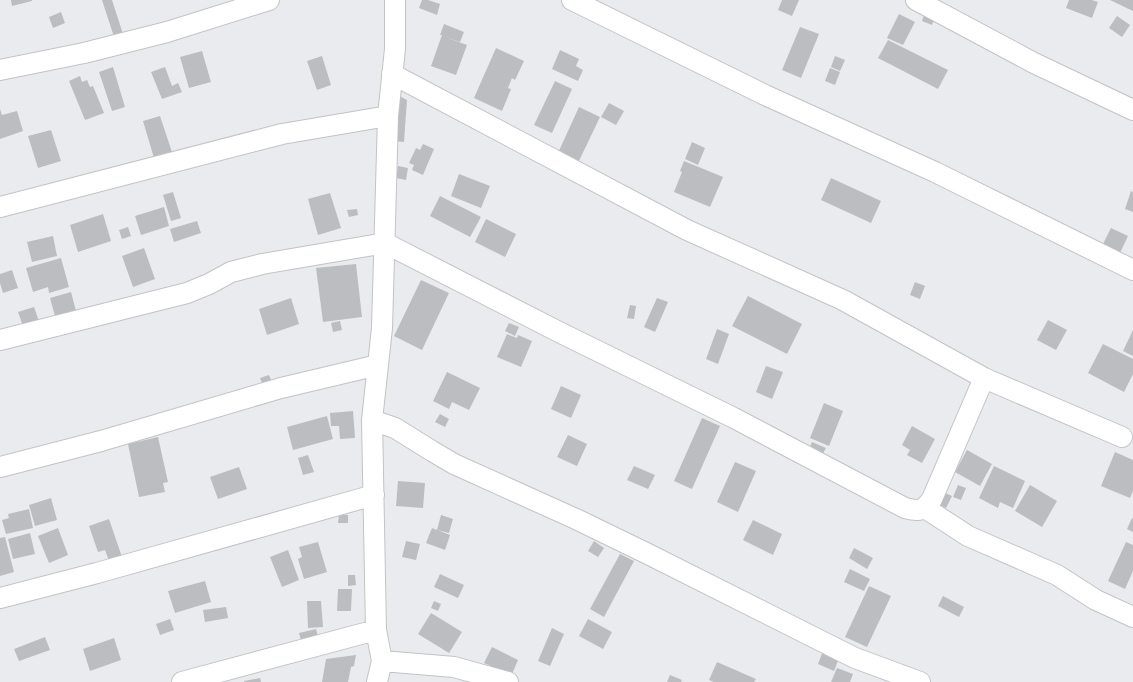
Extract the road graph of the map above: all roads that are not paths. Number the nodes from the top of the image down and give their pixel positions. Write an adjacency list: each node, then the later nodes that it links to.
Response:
1 (269, 0): 5 (street)
2 (395, 0): 6 (street)
3 (572, 0): 11 (street)
4 (916, 0): 7 (street)
5 (0, 70)
6 (392, 74): 8 (street); 14 (street)
7 (1133, 110)
8 (388, 116): 9 (street); 10 (street)
9 (0, 207)
10 (385, 243): 12 (street); 13 (street); 19 (street)
11 (1133, 270)
12 (0, 340)
13 (378, 366): 15 (street); 17 (street)
14 (984, 378): 16 (street); 19 (street)
15 (372, 420): 18 (street); 27 (street)
16 (1122, 437)
17 (0, 467)
18 (374, 495): 20 (street); 22 (street)
19 (925, 508): 21 (street)
20 (0, 598)
21 (1133, 617)
22 (376, 630): 23 (street); 24 (street)
23 (382, 661): 25 (street); 26 (street)
24 (182, 682)
25 (377, 682)
26 (508, 682)
27 (920, 682)

